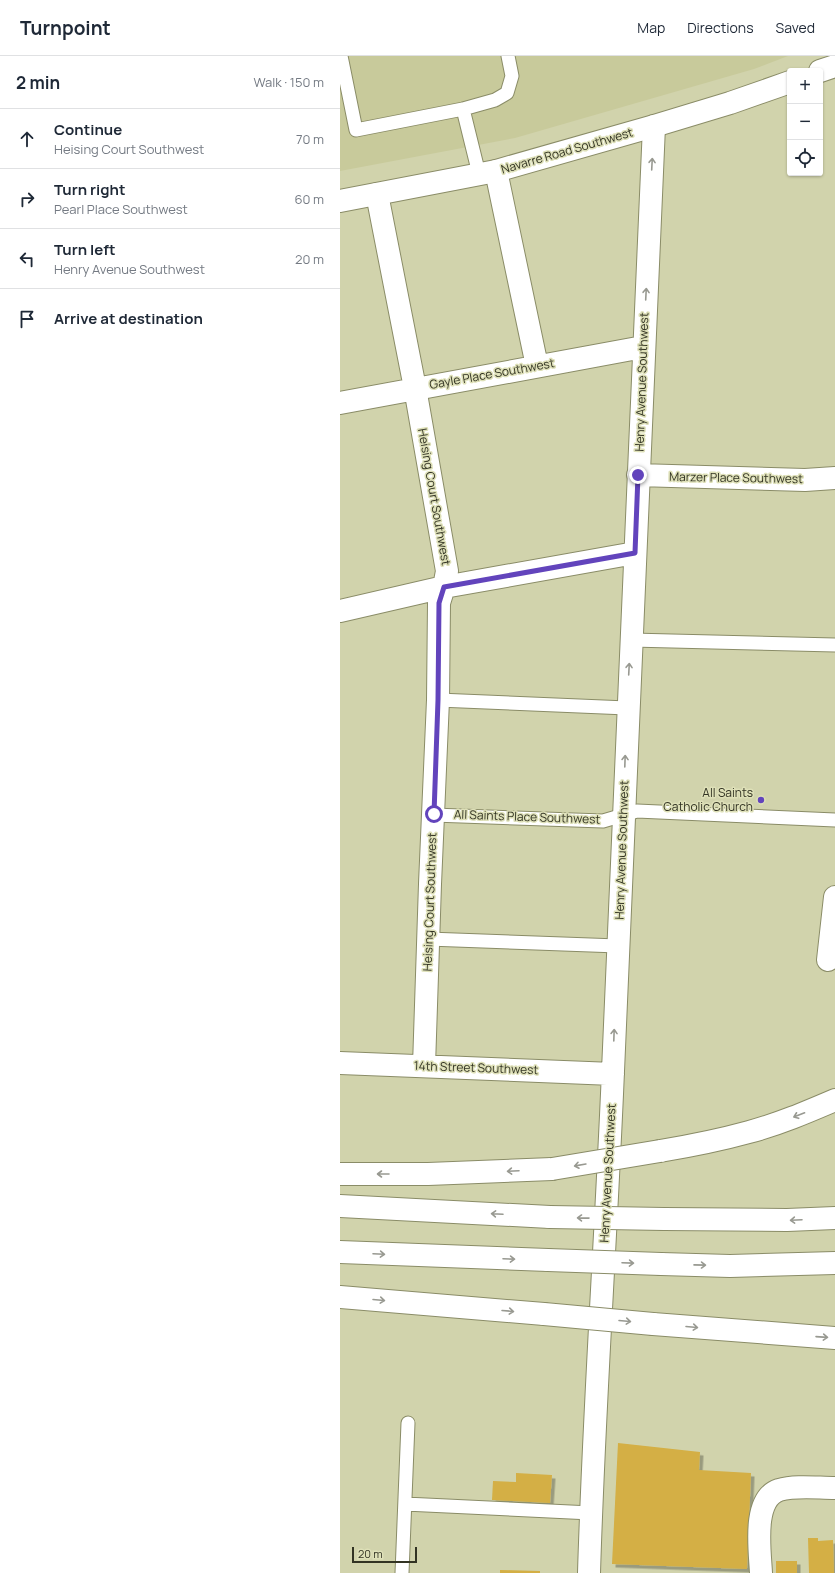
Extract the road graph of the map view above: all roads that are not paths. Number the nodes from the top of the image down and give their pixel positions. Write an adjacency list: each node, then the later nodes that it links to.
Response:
1 (341, 56): 6 (lane)
2 (508, 56): 6 (lane)
3 (835, 66): 4 (main road)
4 (823, 70)
5 (787, 83): 7 (main road, Navarre Road Southwest)
6 (463, 109): 8 (lane)
7 (654, 126): 8 (main road, Navarre Road Southwest); 11 (main road, Henry Avenue Southwest, one-way to 7)
8 (487, 172): 9 (main road, Navarre Road Southwest); 12 (main road)
9 (377, 194): 10 (main road, Navarre Road Southwest); 13 (main road, Heising Court Southwest)
10 (340, 201)
11 (644, 347): 12 (main road, Gayle Place Southwest); 15 (main road, Henry Avenue Southwest)
12 (537, 366): 13 (main road, Gayle Place Southwest)
13 (415, 388): 14 (main road, Gayle Place Southwest); 18 (main road, Heising Court Southwest)
14 (340, 403)
15 (638, 475): 16 (main road, Marzer Place Southwest); 17 (main road, Henry Avenue Southwest)
16 (835, 478)
17 (635, 553): 18 (main road); 20 (main road, Henry Avenue Southwest)
18 (444, 587): 19 (main road); 22 (main road, Heising Court Southwest)
19 (340, 611)
20 (631, 640): 21 (lane); 23 (main road, Henry Avenue Southwest, one-way to 20)
21 (835, 645)
22 (438, 700): 23 (lane); 24 (main road, Heising Court Southwest)
23 (627, 708): 25 (main road, Henry Avenue Southwest, one-way to 23)
24 (434, 814): 25 (lane, All Saints Place Southwest); 28 (main road, Heising Court Southwest)
25 (623, 814): 26 (lane, All Saints Place Southwest); 29 (main road, Henry Avenue Southwest)
26 (835, 820)
27 (835, 897): 30 (main road)
28 (428, 939): 29 (lane); 32 (main road, Heising Court Southwest)
29 (618, 946): 33 (main road, Henry Avenue Southwest, one-way to 29)
30 (828, 960)
31 (340, 1063): 32 (main road, 14th Street Southwest)
32 (424, 1066): 33 (main road, 14th Street Southwest)
33 (613, 1074): 45 (main road, Henry Avenue Southwest)
34 (835, 1100): 35 (main road, one-way to 35, bridge)
35 (340, 1174)
36 (340, 1206): 37 (main road, one-way to 36, bridge)
37 (835, 1218)
38 (340, 1252): 39 (main road, one-way to 39, bridge)
39 (835, 1263)
40 (340, 1297): 41 (main road, one-way to 41, bridge)
41 (835, 1338)
42 (408, 1423): 44 (lane)
43 (835, 1488): 48 (main road)
44 (405, 1504): 45 (lane); 46 (lane)
45 (591, 1513): 47 (main road, Henry Avenue Southwest)
46 (402, 1573)
47 (589, 1573)
48 (761, 1573)

